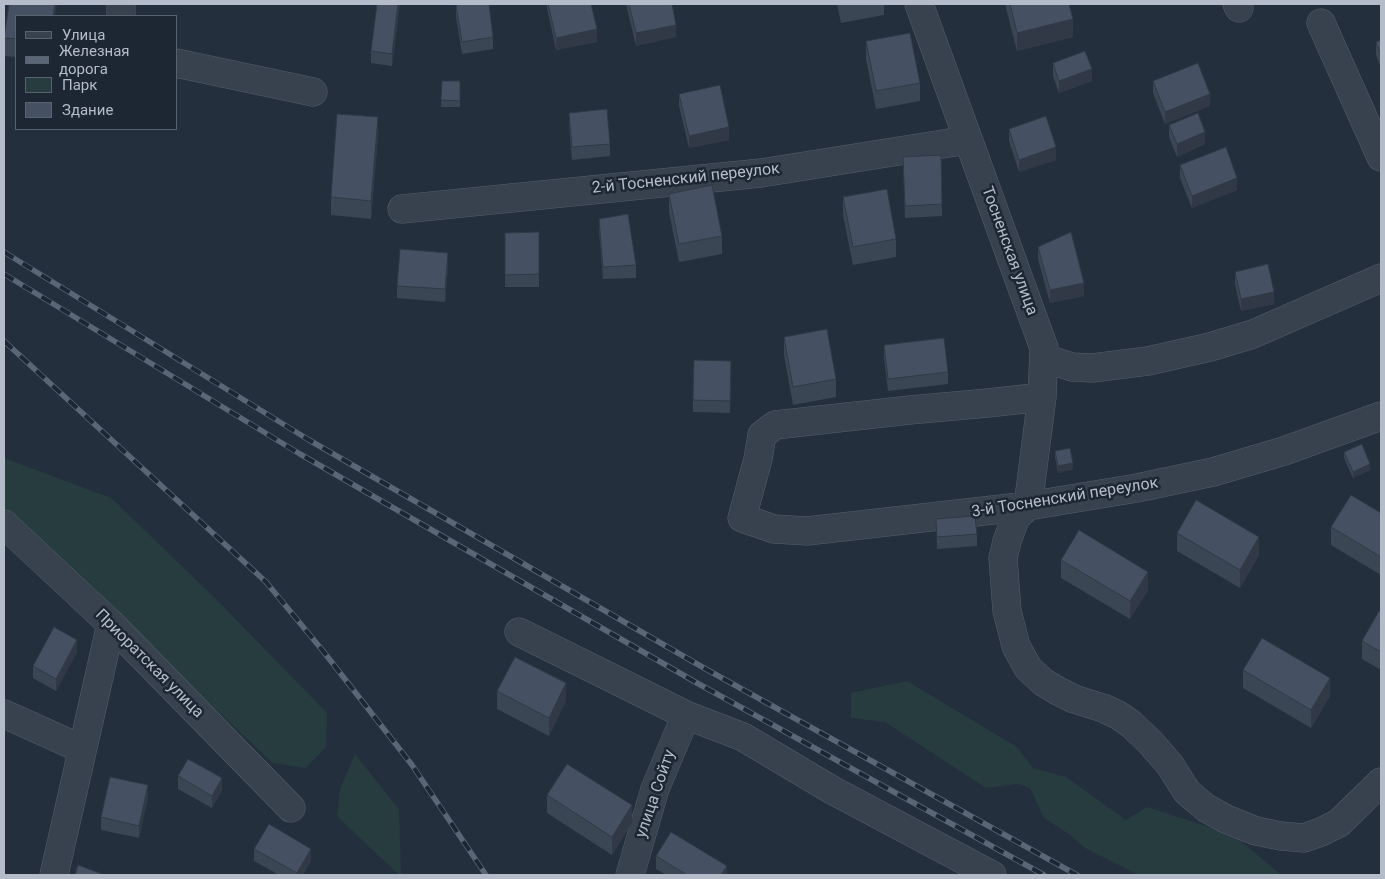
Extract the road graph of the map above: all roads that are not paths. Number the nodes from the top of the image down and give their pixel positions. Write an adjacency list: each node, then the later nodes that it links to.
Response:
1 (919, 4): 5 (street, Тосненская улица)
2 (1320, 23): 6 (street)
3 (178, 63): 4 (street)
4 (313, 92)
5 (968, 140): 7 (street, 2-й Тосненский переулок); 9 (street, Тосненская улица)
6 (1381, 157)
7 (402, 209)
8 (1381, 278): 9 (street)
9 (1044, 358): 10 (street, Тосненская улица)
10 (1042, 397): 12 (street, Тосненская улица); 12 (street, 3-й Тосненский переулок)
11 (1381, 416): 12 (street, 3-й Тосненский переулок)
12 (1028, 506): 19 (street)
13 (4, 524): 14 (street, Приоратская улица)
14 (111, 624): 18 (street); 20 (street, Приоратская улица)
15 (519, 632): 17 (street)
16 (4, 714): 18 (street)
17 (686, 715): 22 (street, улица Сойту); 23 (street)
18 (82, 749): 21 (street)
19 (1381, 782)
20 (291, 808)
21 (54, 875)
22 (630, 875)
23 (992, 875)

